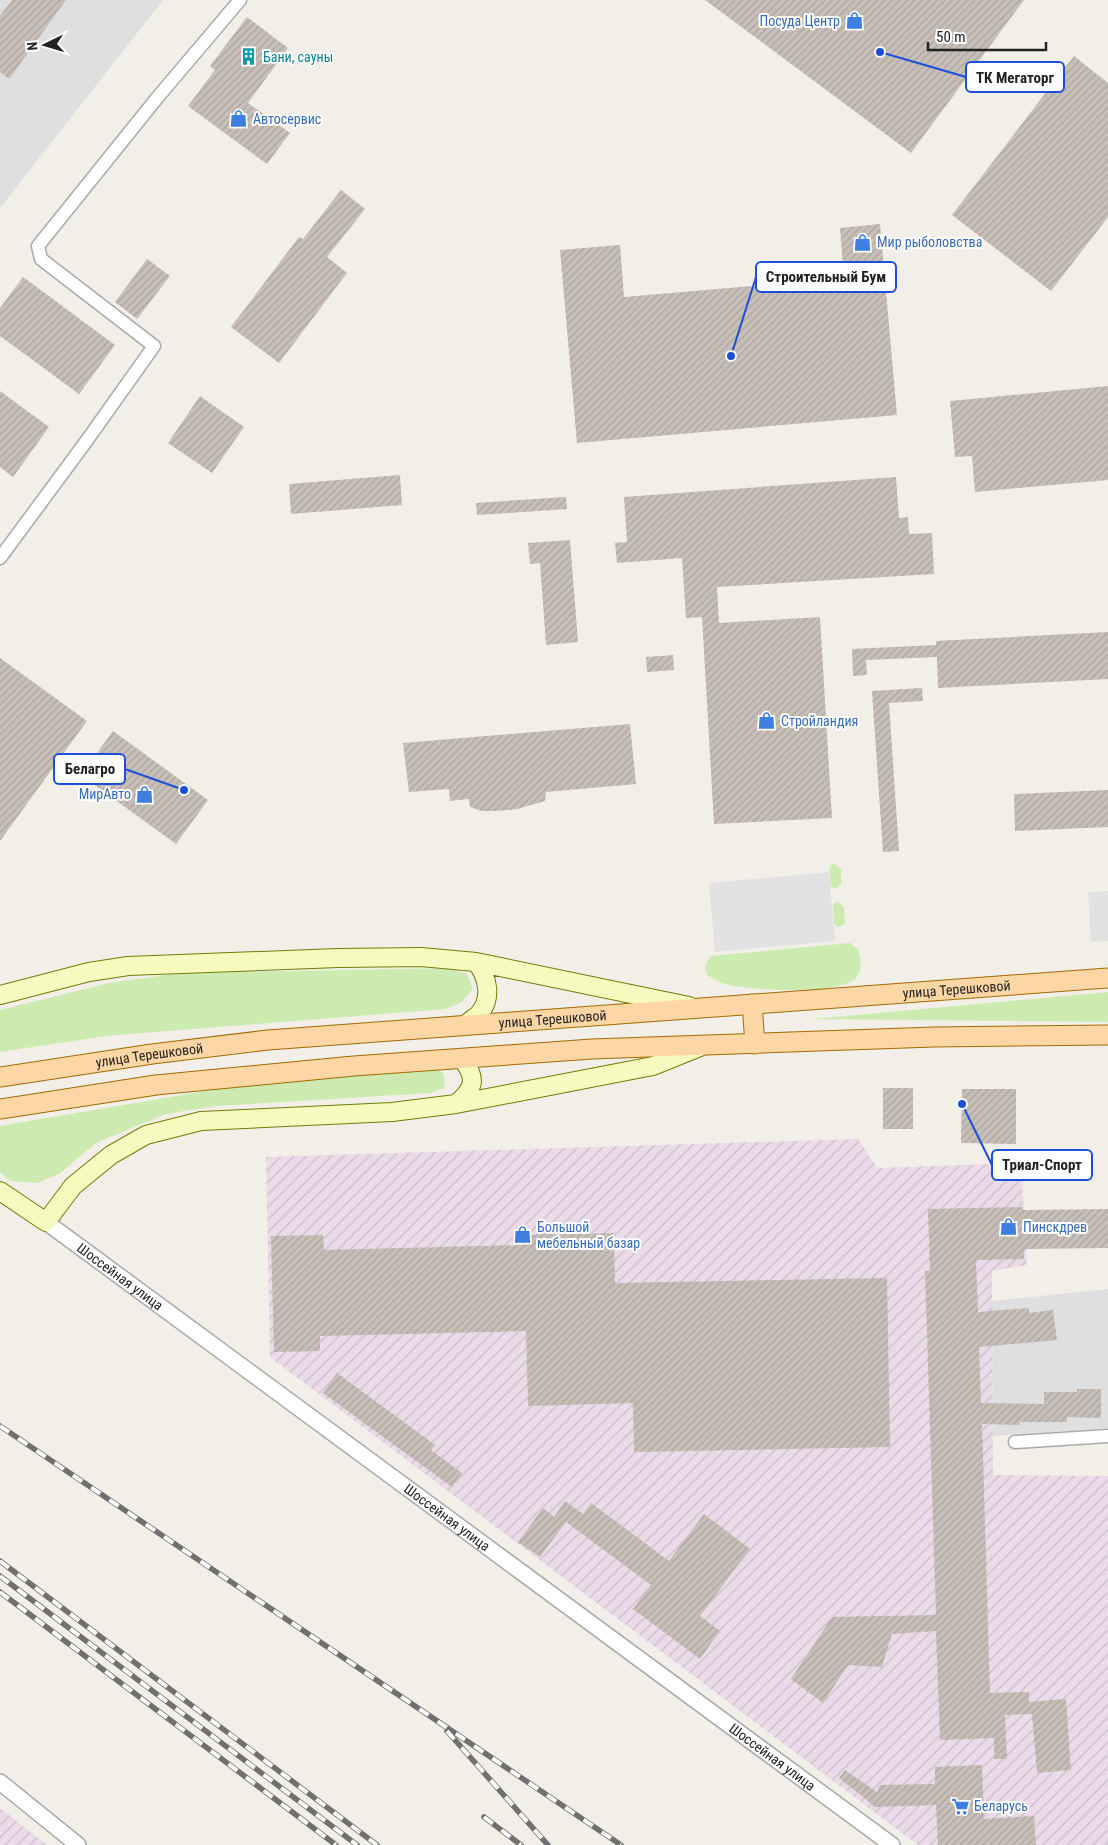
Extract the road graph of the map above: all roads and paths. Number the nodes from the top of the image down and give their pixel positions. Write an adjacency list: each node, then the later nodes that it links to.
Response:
1 (240, 0): 2 (street)
2 (0, 558)
3 (476, 962): 5 (main road); 7 (main road); 8 (main road)
4 (1108, 978): 6 (main road, улица Терешковой)
5 (0, 995)
6 (752, 1004): 7 (main road, улица Терешковой); 10 (main road)
7 (699, 1008): 8 (main road, улица Терешковой)
8 (465, 1025): 13 (main road, улица Терешковой)
9 (1108, 1035): 10 (main road)
10 (755, 1044): 11 (main road)
11 (702, 1046): 12 (main road); 14 (main road)
12 (462, 1060): 14 (main road); 15 (main road)
13 (0, 1077)
14 (456, 1104): 17 (main road)
15 (2, 1109)
16 (0, 1191): 17 (main road, Шоссейная улица)
17 (46, 1222): 22 (street, Шоссейная улица)
18 (1108, 1436): 19 (street)
19 (1014, 1442)
20 (0, 1782): 21 (street)
21 (78, 1845)
22 (892, 1845)

